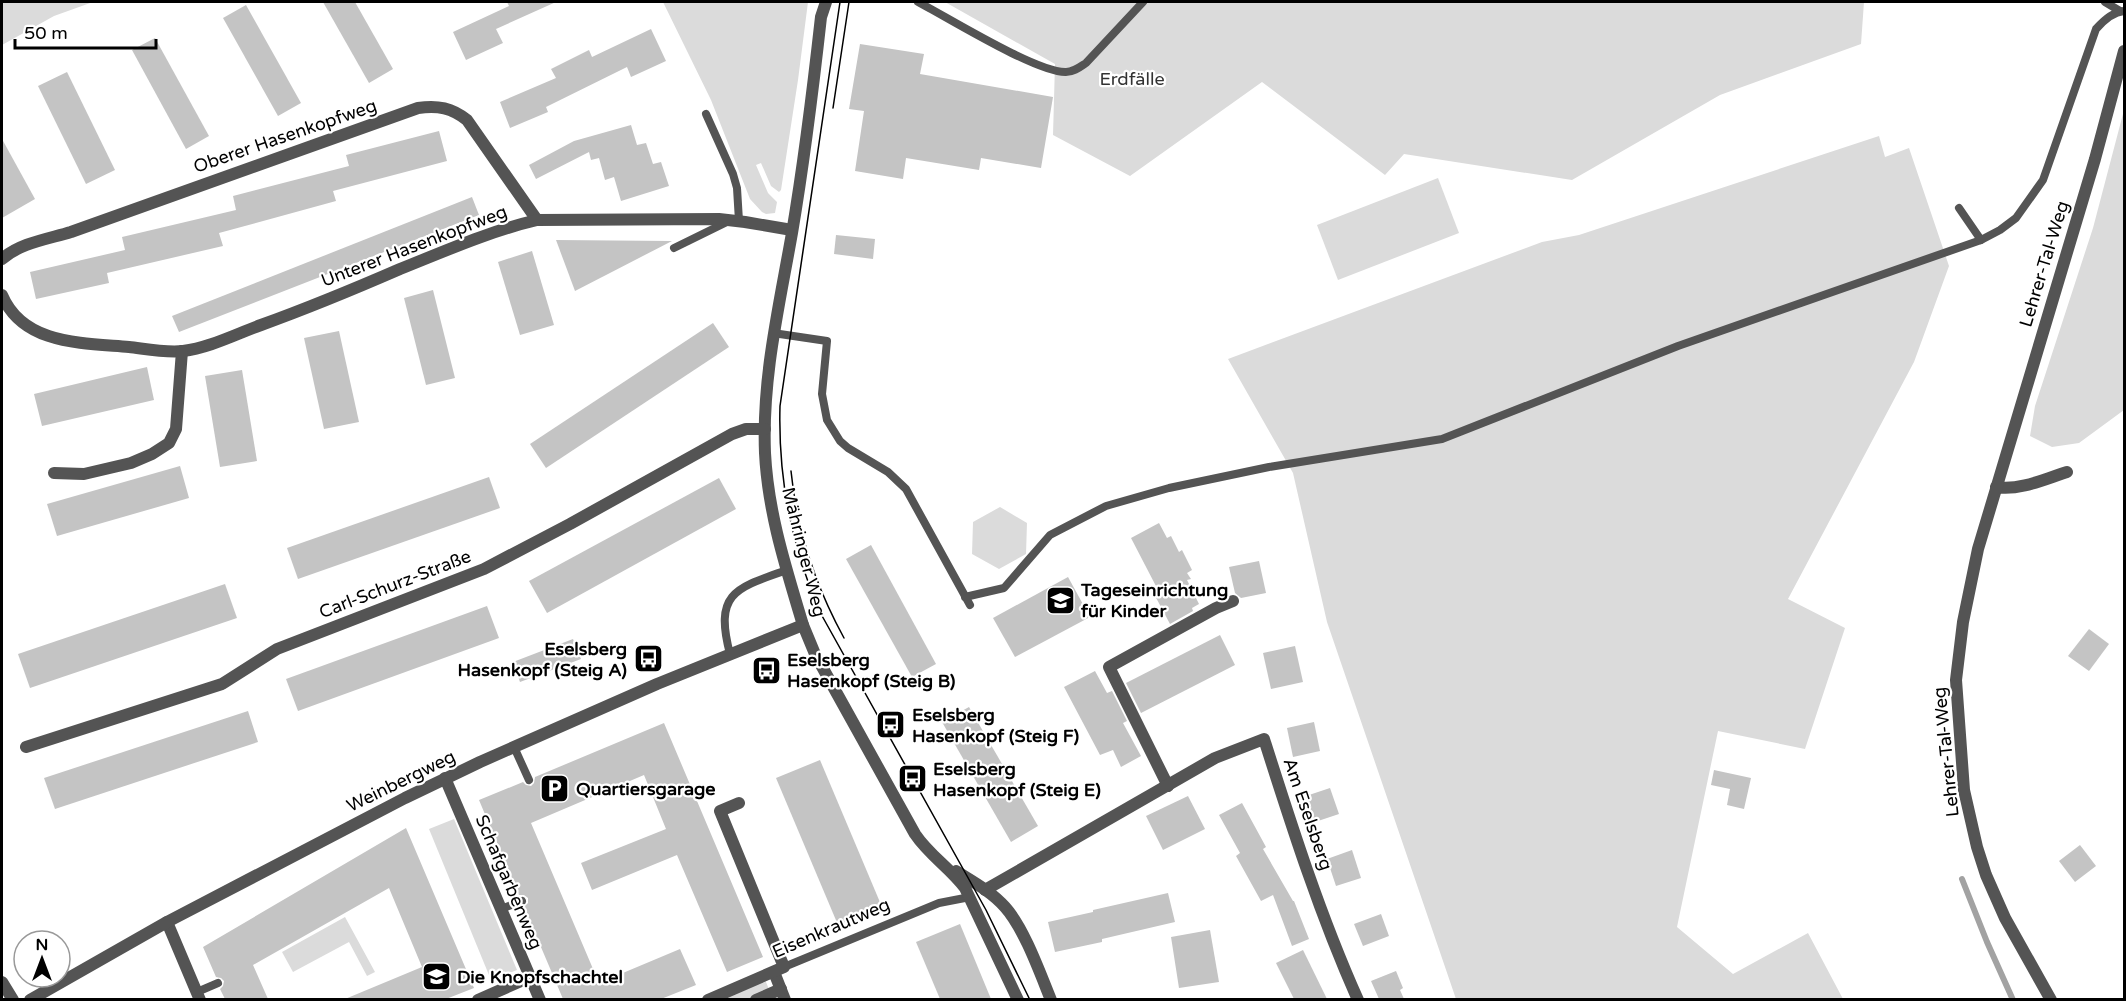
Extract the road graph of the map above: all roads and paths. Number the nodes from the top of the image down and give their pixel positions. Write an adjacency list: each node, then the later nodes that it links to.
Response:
1 (825, 2): 11 (street, Mähringer Weg)
2 (918, 2): 3 (lane)
3 (1143, 2)
4 (2105, 2): 5 (lane)
5 (2122, 11): 12 (lane)
6 (2124, 51): 21 (street, Lehrer-Tal-Weg)
7 (706, 114): 10 (lane)
8 (1959, 208): 12 (lane)
9 (537, 220): 10 (street, Unterer Hasenkopfweg); 14 (street, Oberer Hasenkopfweg); 17 (street, Unterer Hasenkopfweg)
10 (736, 220): 11 (street, Unterer Hasenkopfweg); 13 (lane)
11 (792, 230): 16 (street, Mähringer Weg)
12 (1981, 240): 16 (lane)
13 (674, 248)
14 (2, 259)
15 (2, 295): 17 (street, Unterer Hasenkopfweg)
16 (773, 333): 18 (street, Mähringer Weg)
17 (182, 351): 20 (street)
18 (765, 429): 22 (street, Mähringer Weg); 26 (street, Carl-Schurz-Straße)
19 (2067, 472): 21 (street)
20 (54, 473)
21 (1996, 488): 53 (street, Lehrer-Tal-Weg)
22 (787, 570): 24 (street, Mähringer Weg); 25 (lane)
23 (1233, 601): 30 (street)
24 (803, 625): 25 (street, Weinbergweg); 32 (street, Mähringer Weg)
25 (730, 654): 27 (street, Weinbergweg)
26 (26, 747)
27 (514, 747): 28 (street, Weinbergweg); 29 (lane)
28 (445, 778): 36 (street, Schafgarbenweg); 37 (street, Weinbergweg)
29 (529, 780)
30 (1168, 786): 33 (street, Am Eselsberg); 52 (street, Am Eselsberg)
31 (739, 803): 38 (street)
32 (942, 862): 33 (street, Mähringer Weg); 34 (street, Mähringer Weg)
33 (985, 890): 34 (street, Am Eselsberg); 51 (street, Mähringer Weg)
34 (970, 897): 38 (lane, Eisenkrautweg); 50 (street, Mähringer Weg)
35 (522, 901): 36 (lane)
36 (501, 909): 39 (street, Schafgarbenweg)
37 (167, 922): 43 (street); 45 (street, Weinbergweg)
38 (779, 970): 42 (street); 48 (street, Eisenkrautweg)
39 (530, 977): 46 (street); 47 (street, Schafgarbenweg)
40 (2, 982): 44 (street)
41 (218, 983): 43 (lane)
42 (783, 994): 49 (street, Eisenkrautweg)
43 (198, 996)
44 (13, 999)
45 (30, 999)
46 (478, 999)
47 (540, 999)
48 (708, 999)
49 (756, 999)
50 (1018, 999)
51 (1051, 999)
52 (1358, 999)
53 (2051, 999)

